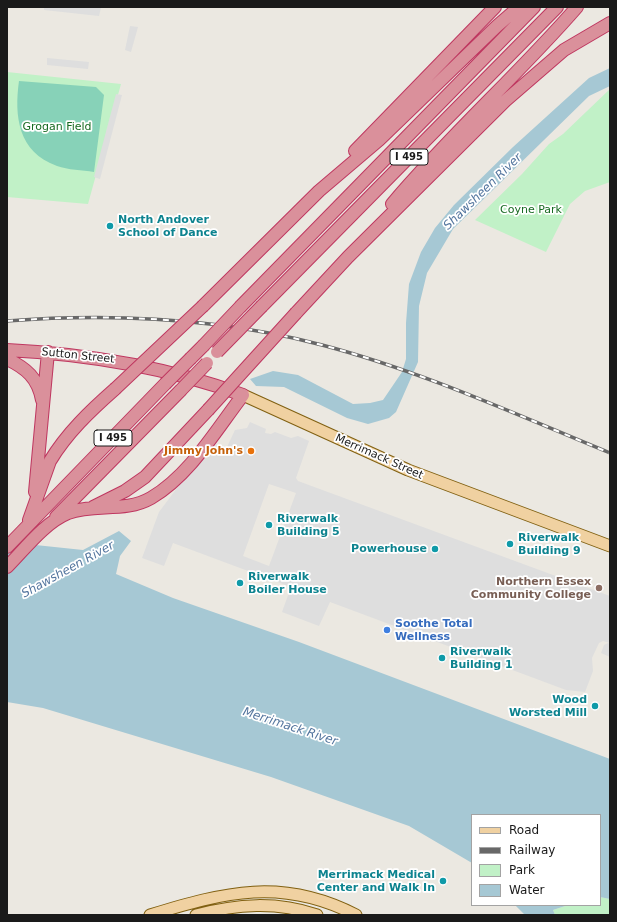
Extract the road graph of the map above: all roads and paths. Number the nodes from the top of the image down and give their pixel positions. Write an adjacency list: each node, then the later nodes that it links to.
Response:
1 (495, 7): 7 (highway)
2 (520, 7): 7 (highway)
3 (534, 7): 17 (highway, I 495, bridge)
4 (557, 7): 19 (highway, I 495, bridge)
5 (577, 7): 8 (highway)
6 (610, 23): 8 (highway)
7 (319, 191): 15 (highway, bridge)
8 (348, 257): 16 (highway, bridge)
9 (7, 350): 10 (highway, Sutton Street)
10 (48, 352): 12 (highway, Sutton Street); 14 (highway)
11 (7, 358): 14 (highway)
12 (149, 367): 13 (highway, Merrimack Street)
13 (243, 395): 16 (highway); 18 (main road, Merrimack Street)
14 (44, 408): 15 (highway)
15 (35, 503): 17 (highway)
16 (86, 510): 19 (highway)
17 (7, 546)
18 (610, 546)
19 (7, 567)
20 (150, 915): 23 (main road)
21 (196, 915): 22 (main road)
22 (317, 915)
23 (356, 915)

